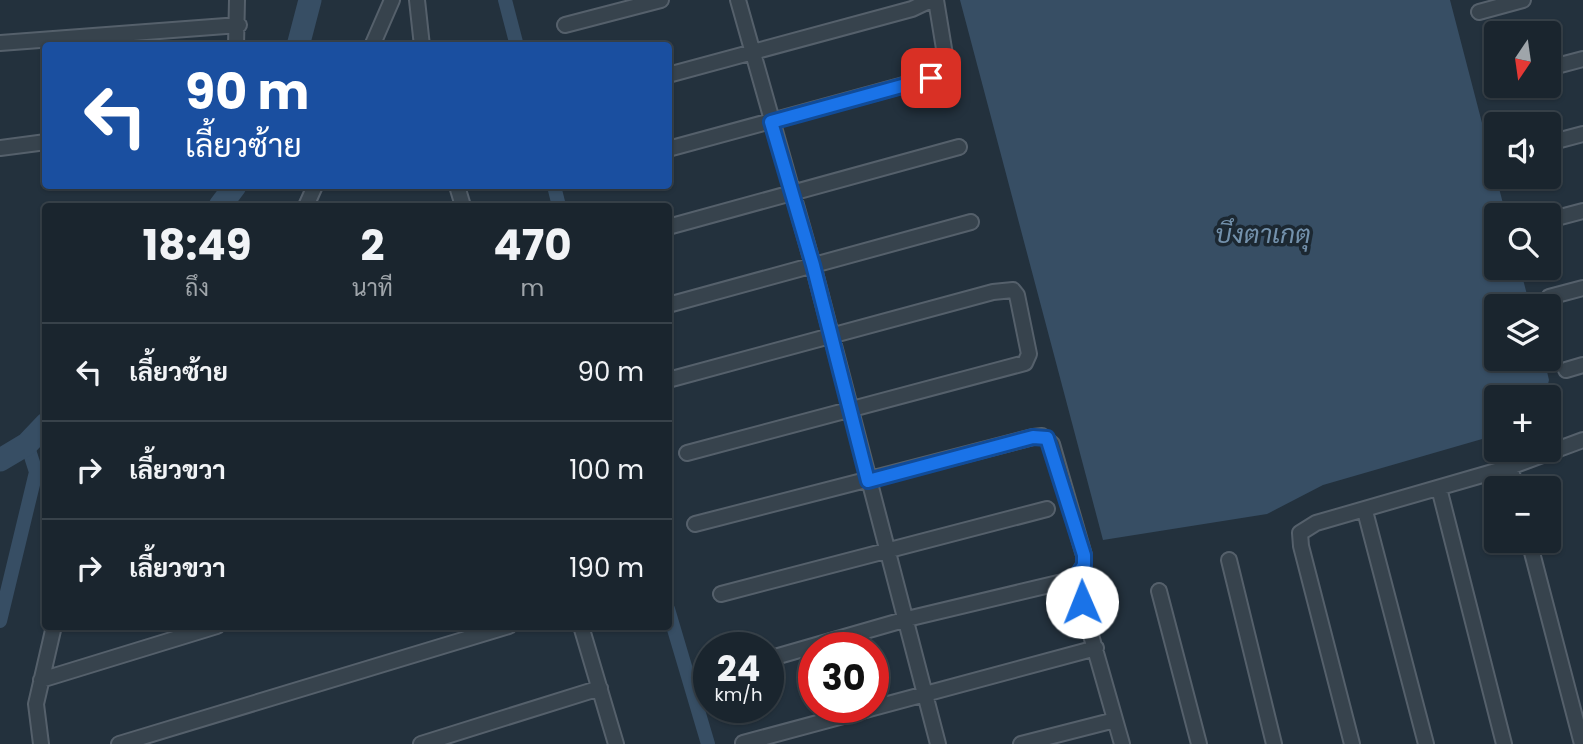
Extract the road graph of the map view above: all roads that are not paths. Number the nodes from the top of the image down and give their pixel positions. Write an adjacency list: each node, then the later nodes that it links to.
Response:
1 (237, 0): 9 (street)
2 (392, 0): 12 (street)
3 (417, 0): 13 (street)
4 (661, 0): 10 (street)
5 (738, 0): 15 (street)
6 (934, 0): 15 (street); 19 (street)
7 (1523, 0): 8 (street)
8 (1479, 12)
9 (239, 25): 11 (street); 14 (street)
10 (565, 25)
11 (237, 42)
12 (374, 42)
13 (420, 42)
14 (0, 43)
15 (753, 52): 18 (street); 19 (street)
16 (1583, 60): 17 (street)
17 (1561, 65)
18 (672, 74)
19 (771, 122): 25 (street); 26 (street)
20 (1583, 134): 21 (street)
21 (1561, 140)
22 (42, 143): 24 (street)
23 (959, 147): 26 (street)
24 (0, 148)
25 (672, 148)
26 (792, 193): 30 (street); 31 (street)
27 (1583, 211): 28 (street)
28 (1561, 217)
29 (971, 222): 31 (street)
30 (672, 226)
31 (813, 265): 34 (street); 35 (street)
32 (1583, 288): 33 (street)
33 (1560, 294)
34 (672, 304)
35 (832, 337): 38 (street); 39 (street); 39 (street)
36 (1583, 365): 37 (street)
37 (1566, 370)
38 (672, 379)
39 (850, 409): 41 (street); 44 (street)
40 (1583, 441): 42 (street)
41 (687, 453)
42 (1510, 467): 43 (street); 45 (street)
43 (1513, 476)
44 (868, 481): 48 (street); 49 (street); 52 (street)
45 (1440, 488): 47 (street); 78 (street)
46 (1047, 509): 49 (street)
47 (1365, 511): 76 (street); 77 (street)
48 (695, 524)
49 (887, 552): 54 (street); 55 (street)
50 (1532, 553): 79 (street)
51 (1229, 560): 75 (street)
52 (1075, 579): 55 (street); 60 (street)
53 (1159, 591): 74 (street)
54 (721, 594)
55 (907, 619): 61 (street); 64 (street)
56 (53, 630): 62 (street)
57 (205, 630): 62 (street)
58 (496, 630): 68 (street)
59 (582, 630): 63 (street)
60 (1096, 648): 64 (street); 65 (street)
61 (784, 654)
62 (41, 680): 67 (street)
63 (600, 688): 69 (street); 70 (street)
64 (925, 695): 66 (street); 71 (street)
65 (1115, 720): 72 (street); 73 (street)
66 (743, 743)
67 (41, 744)
68 (120, 744)
69 (421, 744)
70 (616, 744)
71 (938, 744)
72 (1021, 744)
73 (1122, 744)
74 (1199, 744)
75 (1274, 744)
76 (1352, 744)
77 (1426, 744)
78 (1504, 744)
79 (1582, 744)

